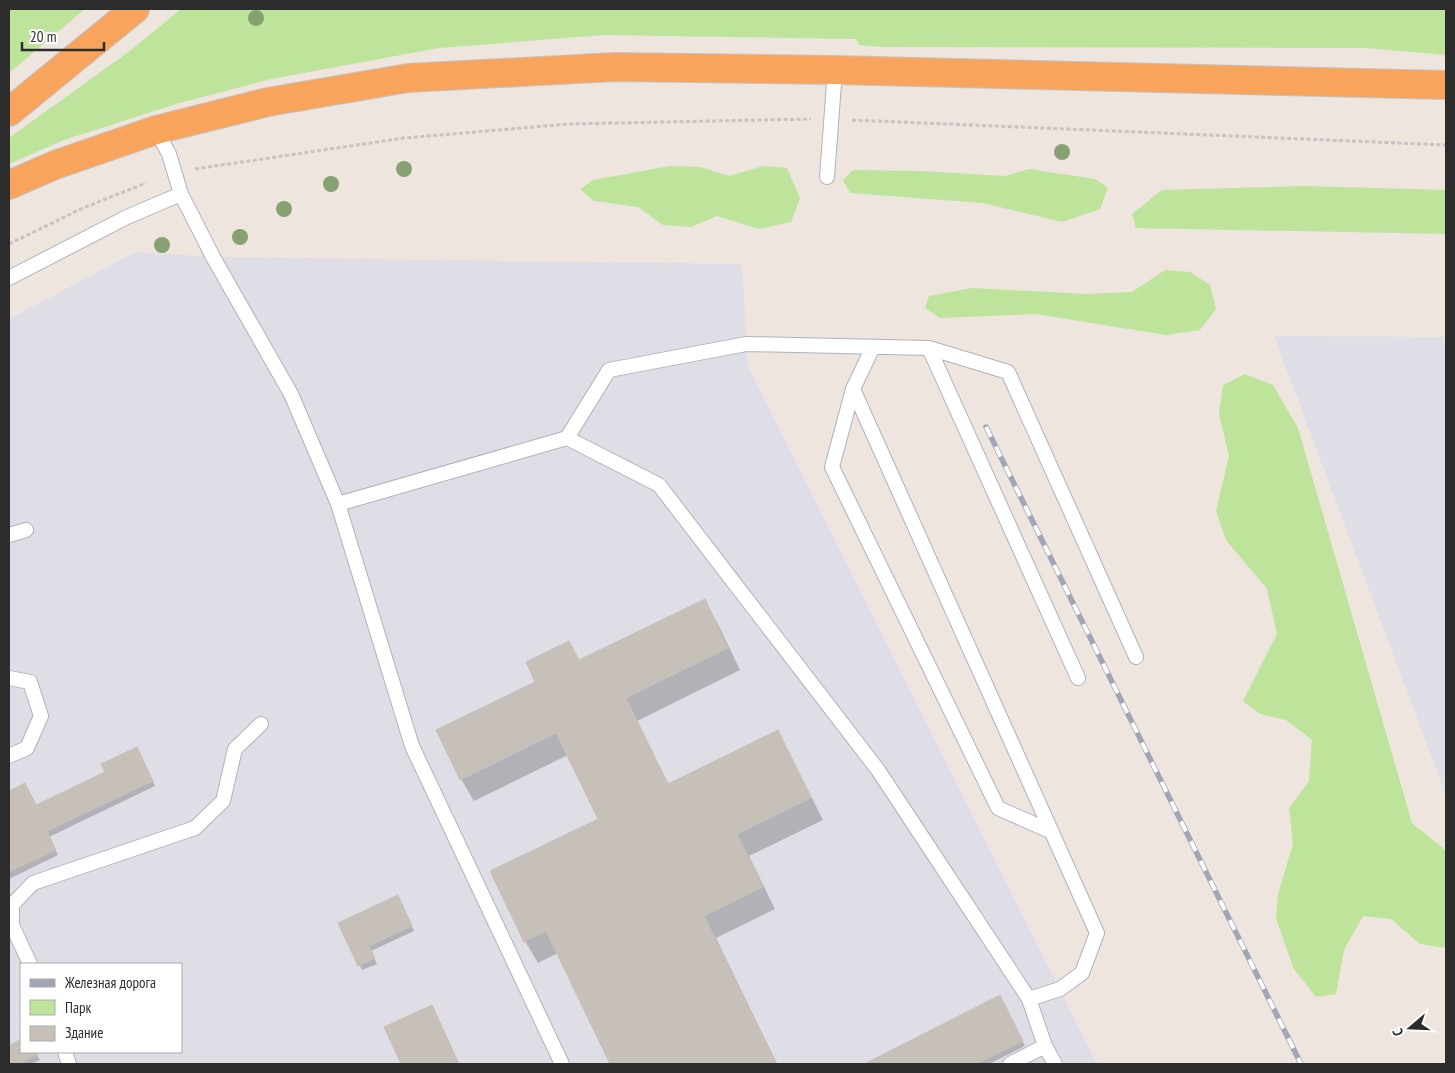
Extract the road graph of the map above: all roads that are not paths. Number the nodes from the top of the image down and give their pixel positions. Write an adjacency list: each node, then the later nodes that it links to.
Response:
1 (135, 9): 4 (highway)
2 (835, 70): 3 (highway); 5 (highway); 6 (lane)
3 (1446, 85)
4 (9, 112)
5 (156, 130): 7 (highway); 8 (lane)
6 (827, 177)
7 (9, 185)
8 (181, 194): 9 (lane); 14 (lane)
9 (9, 278)
10 (873, 347): 11 (lane); 12 (lane); 13 (lane)
11 (930, 348): 17 (lane); 19 (lane)
12 (853, 389): 22 (lane); 22 (lane)
13 (567, 438): 14 (lane); 24 (lane)
14 (338, 504): 26 (lane)
15 (26, 530): 16 (lane)
16 (9, 535)
17 (1136, 657)
18 (9, 678): 21 (lane)
19 (1078, 678)
20 (261, 724): 23 (lane)
21 (9, 756)
22 (1052, 832): 24 (lane)
23 (30, 963)
24 (1029, 999): 25 (lane)
25 (1045, 1046): 27 (lane); 28 (lane)
26 (562, 1064)
27 (1010, 1064)
28 (1055, 1064)

